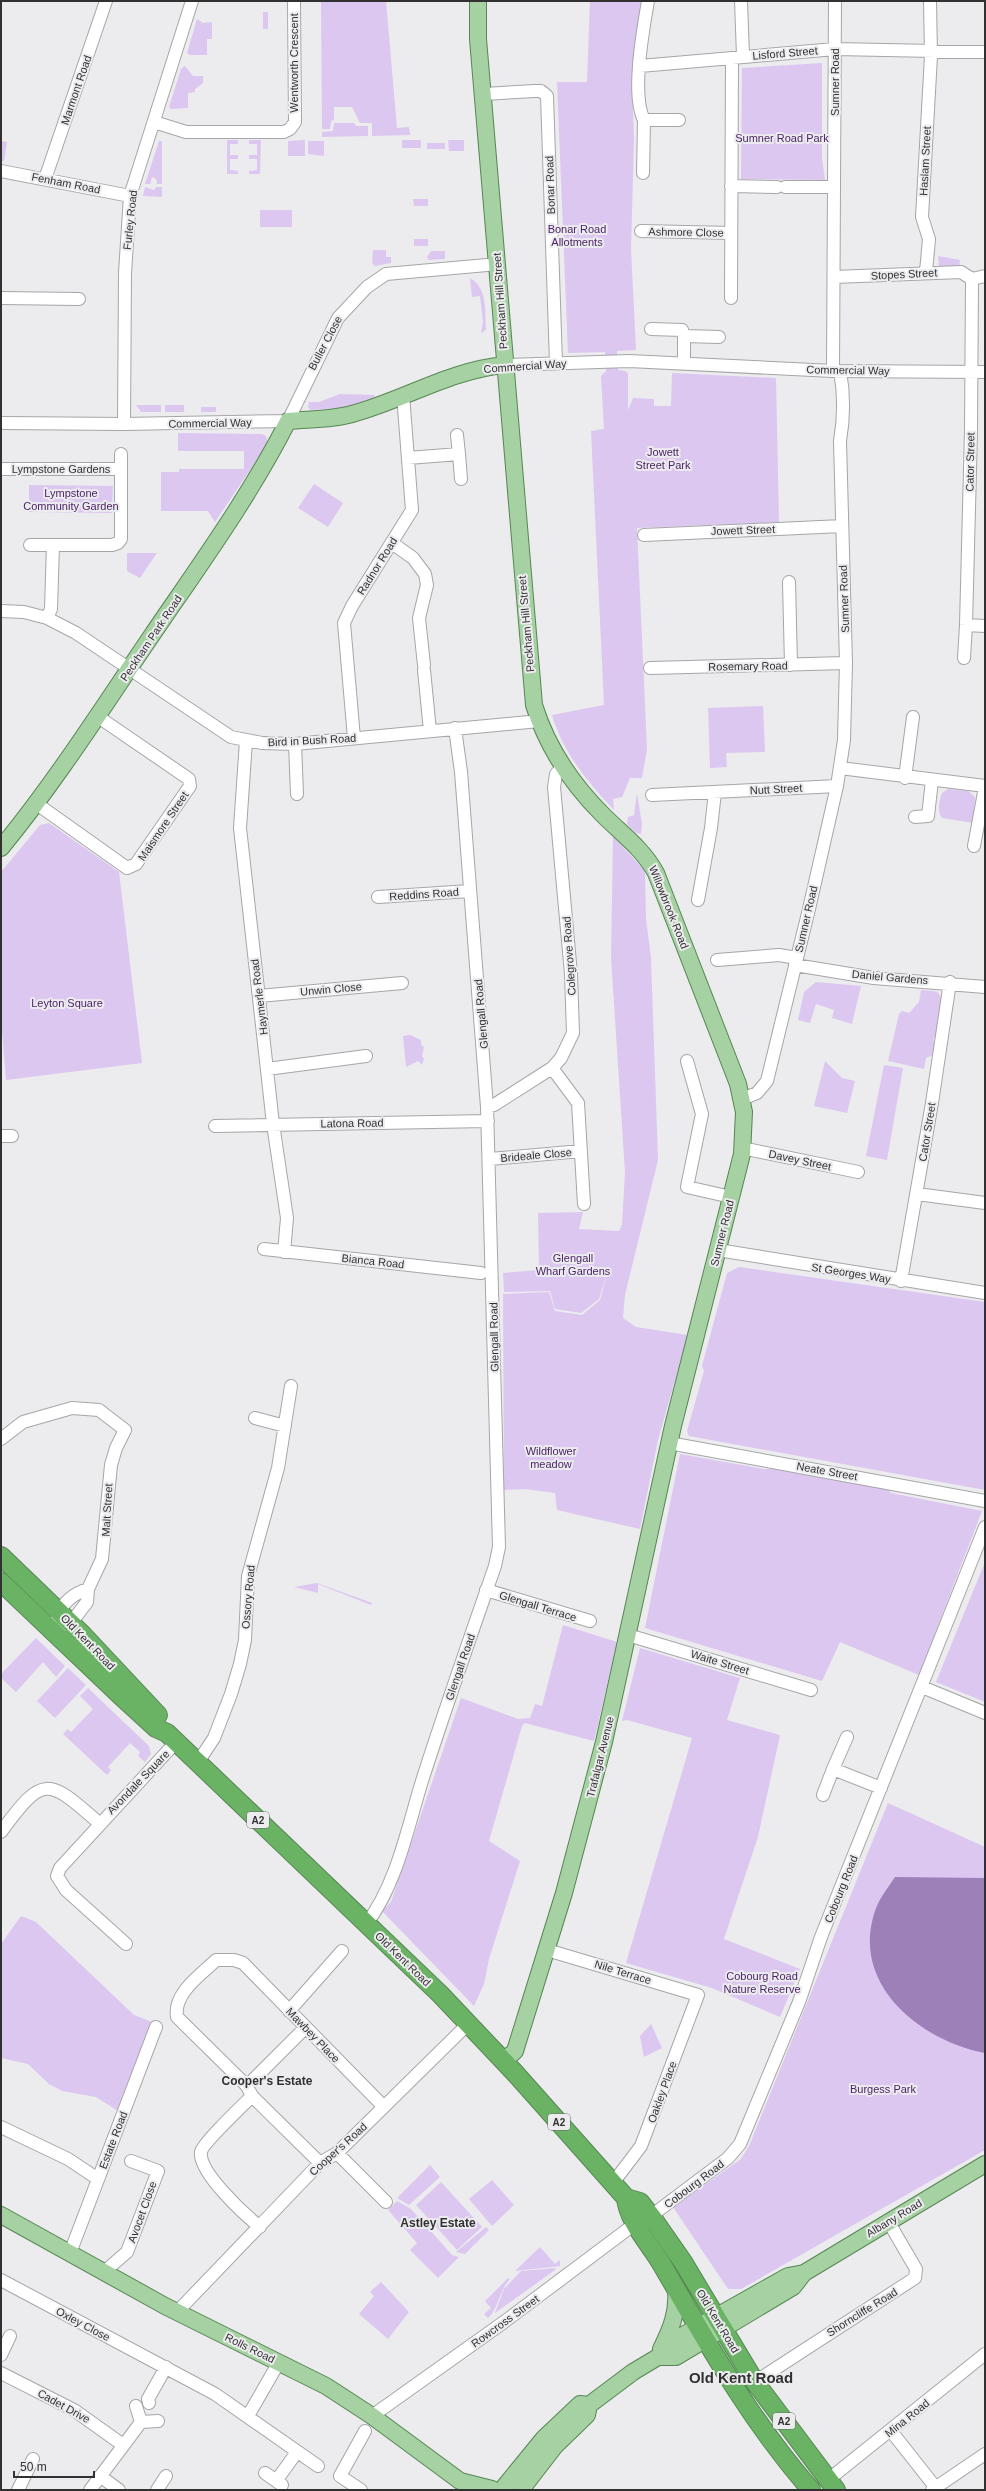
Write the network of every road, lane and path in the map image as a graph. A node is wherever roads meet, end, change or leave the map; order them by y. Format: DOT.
graph roads {
  1 [pos="106,1"];
  2 [pos="192,1"];
  3 [pos="294,1"];
  4 [pos="478,1"];
  5 [pos="648,1"];
  6 [pos="741,1"];
  7 [pos="835,1"];
  8 [pos="930,1"];
  9 [pos="835,48"];
  10 [pos="931,49"];
  11 [pos="985,52"];
  12 [pos="737,57"];
  13 [pos="640,66"];
  14 [pos="484,94"];
  15 [pos="644,120"];
  16 [pos="679,120"];
  17 [pos="154,122"];
  18 [pos="643,173"];
  19 [pos="2,174"];
  20 [pos="46,179"];
  21 [pos="731,186"];
  22 [pos="834,187"];
  23 [pos="130,196"];
  24 [pos="641,231"];
  25 [pos="731,233"];
  26 [pos="498,264"];
  27 [pos="926,272"];
  28 [pos="985,276"];
  29 [pos="834,277"];
  30 [pos="972,280"];
  31 [pos="1,298"];
  32 [pos="731,298"];
  33 [pos="79,299"];
  34 [pos="651,328"];
  35 [pos="684,336"];
  36 [pos="719,337"];
  37 [pos="556,363"];
  38 [pos="684,364"];
  39 [pos="505,365"];
  40 [pos="972,372"];
  41 [pos="985,372"];
  42 [pos="838,374"];
  43 [pos="403,395"];
  44 [pos="288,421"];
  45 [pos="1,423"];
  46 [pos="124,424"];
  47 [pos="458,435"];
  48 [pos="121,454"];
  49 [pos="459,454"];
  50 [pos="408,458"];
  51 [pos="1,469"];
  52 [pos="121,469"];
  53 [pos="461,479"];
  54 [pos="842,526"];
  55 [pos="644,535"];
  56 [pos="392,543"];
  57 [pos="30,545"];
  58 [pos="53,545"];
  59 [pos="789,582"];
  60 [pos="1,610"];
  61 [pos="47,618"];
  62 [pos="966,625"];
  63 [pos="985,626"];
  64 [pos="964,658"];
  65 [pos="846,663"];
  66 [pos="791,665"];
  67 [pos="650,668"];
  68 [pos="130,669"];
  69 [pos="97,716"];
  70 [pos="913,717"];
  71 [pos="539,721"];
  72 [pos="455,728"];
  73 [pos="430,731"];
  74 [pos="354,738"];
  75 [pos="246,741"];
  76 [pos="295,744"];
  77 [pos="563,766"];
  78 [pos="840,768"];
  79 [pos="905,778"];
  80 [pos="932,780"];
  81 [pos="836,786"];
  82 [pos="985,787"];
  83 [pos="715,792"];
  84 [pos="296,794"];
  85 [pos="652,794"];
  86 [pos="37,804"];
  87 [pos="915,817"];
  88 [pos="974,846"];
  89 [pos="1,848"];
  90 [pos="470,891"];
  91 [pos="378,897"];
  92 [pos="698,900"];
  93 [pos="716,960"];
  94 [pos="796,962"];
  95 [pos="950,982"];
  96 [pos="402,983"];
  97 [pos="985,987"];
  98 [pos="259,996"];
  99 [pos="366,1056"];
  100 [pos="687,1060"];
  101 [pos="552,1068"];
  102 [pos="267,1069"];
  103 [pos="742,1099"];
  104 [pos="487,1107"];
  105 [pos="488,1121"];
  106 [pos="273,1124"];
  107 [pos="215,1126"];
  108 [pos="742,1148"];
  109 [pos="581,1151"];
  110 [pos="490,1159"];
  111 [pos="858,1172"];
  112 [pos="917,1194"];
  113 [pos="731,1197"];
  114 [pos="985,1203"];
  115 [pos="584,1204"];
  116 [pos="264,1249"];
  117 [pos="718,1250"];
  118 [pos="284,1252"];
  119 [pos="481,1273"];
  120 [pos="901,1281"];
  121 [pos="985,1294"];
  122 [pos="291,1386"];
  123 [pos="255,1418"];
  124 [pos="285,1426"];
  125 [pos="1,1439"];
  126 [pos="669,1443"];
  127 [pos="985,1500"];
  128 [pos="985,1527"];
  129 [pos="1,1556"];
  130 [pos="2,1584"];
  131 [pos="88,1589"];
  132 [pos="486,1590"];
  133 [pos="65,1617"];
  134 [pos="590,1621"];
  135 [pos="52,1630"];
  136 [pos="628,1635"];
  137 [pos="922,1687"];
  138 [pos="811,1690"];
  139 [pos="985,1713"];
  140 [pos="172,1737"];
  141 [pos="847,1737"];
  142 [pos="198,1762"];
  143 [pos="833,1769"];
  144 [pos="881,1788"];
  145 [pos="822,1795"];
  146 [pos="99,1823"];
  147 [pos="1,1832"];
  148 [pos="366,1924"];
  149 [pos="126,1944"];
  150 [pos="547,1950"];
  151 [pos="342,1951"];
  152 [pos="698,1995"];
  153 [pos="289,2011"];
  154 [pos="468,2024"];
  155 [pos="156,2028"];
  156 [pos="305,2028"];
  157 [pos="504,2061"];
  158 [pos="249,2091"];
  159 [pos="384,2107"];
  160 [pos="1,2127"];
  161 [pos="337,2153"];
  162 [pos="131,2161"];
  163 [pos="320,2163"];
  164 [pos="985,2164"];
  165 [pos="98,2179"];
  166 [pos="613,2183"];
  167 [pos="386,2202"];
  168 [pos="1,2215"];
  169 [pos="644,2220"];
  170 [pos="888,2221"];
  171 [pos="260,2227"];
  172 [pos="70,2253"];
  173 [pos="104,2272"];
  174 [pos="1,2280"];
  175 [pos="676,2290"];
  176 [pos="176,2312"];
  177 [pos="718,2322"];
  178 [pos="701,2332"];
  179 [pos="10,2336"];
  180 [pos="660,2352"];
  181 [pos="985,2354"];
  182 [pos="1,2355"];
  183 [pos="279,2362"];
  184 [pos="166,2367"];
  185 [pos="1,2373"];
  186 [pos="755,2382"];
  187 [pos="149,2403"];
  188 [pos="589,2405"];
  189 [pos="136,2406"];
  190 [pos="248,2416"];
  191 [pos="372,2416"];
  192 [pos="158,2421"];
  193 [pos="141,2422"];
  194 [pos="891,2431"];
  195 [pos="365,2432"];
  196 [pos="123,2445"];
  197 [pos="297,2452"];
  198 [pos="985,2454"];
  199 [pos="33,2459"];
  200 [pos="318,2466"];
  201 [pos="265,2473"];
  202 [pos="100,2476"];
  203 [pos="166,2476"];
  204 [pos="833,2487"];
  205 [pos="499,2489"];
  206 [pos="934,2489"];
  207 [pos="18,2490"];
  208 [pos="90,2490"];
  209 [pos="119,2490"];
  210 [pos="157,2490"];
  211 [pos="361,2490"];
  212 [pos="521,2490"];
  213 [pos="811,2490"];
  1 -- 20 [label="street, Marmont Road"];
  2 -- 17 [label="street, Furley Road"];
  3 -- 17 [label="street, Wentworth Crescent"];
  4 -- 14 [label="main road, Peckham Hill Street"];
  5 -- 13 [label="street"];
  6 -- 12 [label="street, Ashmore Close"];
  7 -- 9 [label="street, Sumner Road"];
  8 -- 10 [label="street, Haslam Street"];
  9 -- 10 [label="street, Lisford Street"];
  9 -- 12 [label="street, Lisford Street"];
  9 -- 22 [label="street, Sumner Road"];
  10 -- 11 [label="street, Lisford Street"];
  10 -- 27 [label="street, Haslam Street"];
  12 -- 13 [label="street, Lisford Street"];
  12 -- 21 [label="street, Ashmore Close"];
  13 -- 15 [label="street"];
  14 -- 26 [label="main road, Peckham Hill Street"];
  14 -- 37 [label="street, Bonar Road"];
  15 -- 16 [label="street"];
  15 -- 18 [label="street"];
  17 -- 23 [label="street, Furley Road"];
  19 -- 20 [label="street, Fenham Road"];
  20 -- 23 [label="street, Fenham Road"];
  21 -- 22 [label="street"];
  21 -- 25 [label="street, Ashmore Close"];
  22 -- 29 [label="street, Sumner Road"];
  23 -- 46 [label="street, Furley Road"];
  24 -- 25 [label="street, Ashmore Close"];
  25 -- 32 [label="street, Ashmore Close"];
  26 -- 39 [label="main road, Peckham Hill Street"];
  26 -- 44 [label="street, Buller Close"];
  27 -- 29 [label="street, Stopes Street"];
  27 -- 30 [label="street, Stopes Street"];
  28 -- 30 [label="street"];
  29 -- 42 [label="street, Sumner Road"];
  30 -- 40 [label="street, Cator Street"];
  31 -- 33 [label="street"];
  34 -- 35 [label="street"];
  35 -- 36 [label="street"];
  35 -- 38 [label="street"];
  37 -- 38 [label="street, Commercial Way"];
  37 -- 39 [label="street, Commercial Way"];
  38 -- 42 [label="street, Commercial Way"];
  39 -- 43 [label="main road, Commercial Way"];
  39 -- 71 [label="main road, Peckham Hill Street"];
  40 -- 41 [label="street, Commercial Way"];
  40 -- 42 [label="street, Commercial Way"];
  40 -- 62 [label="street, Cator Street"];
  42 -- 54 [label="street, Sumner Road"];
  43 -- 44 [label="main road, Commercial Way"];
  43 -- 50 [label="street, Radnor Road"];
  44 -- 46 [label="street, Commercial Way"];
  44 -- 68 [label="main road, Peckham Park Road"];
  45 -- 46 [label="street, Commercial Way"];
  47 -- 49 [label="street"];
  48 -- 52 [label="street, Lympstone Gardens"];
  49 -- 50 [label="street"];
  49 -- 53 [label="street"];
  50 -- 56 [label="street, Radnor Road"];
  51 -- 52 [label="street, Lympstone Gardens"];
  52 -- 58 [label="street, Lympstone Gardens"];
  54 -- 55 [label="street, Jowett Street"];
  54 -- 65 [label="street, Sumner Road"];
  56 -- 73 [label="street"];
  56 -- 74 [label="street, Radnor Road"];
  57 -- 58 [label="street, Lympstone Gardens"];
  58 -- 61 [label="street"];
  59 -- 66 [label="street"];
  60 -- 61 [label="street, Bird in Bush Road"];
  61 -- 68 [label="street, Bird in Bush Road"];
  62 -- 63 [label="street"];
  62 -- 64 [label="street, Cator Street"];
  65 -- 66 [label="street, Rosemary Road"];
  65 -- 78 [label="street, Sumner Road"];
  66 -- 67 [label="street, Rosemary Road"];
  68 -- 69 [label="main road, Peckham Park Road"];
  68 -- 75 [label="street, Bird in Bush Road"];
  69 -- 86 [label="main road, Peckham Park Road"];
  69 -- 86 [label="street, Maismore Street"];
  70 -- 79 [label="street"];
  71 -- 72 [label="street, Bird in Bush Road"];
  71 -- 77 [label="main road, Willowbrook Road"];
  72 -- 73 [label="street, Bird in Bush Road"];
  72 -- 90 [label="street, Glengall Road"];
  73 -- 74 [label="street, Bird in Bush Road"];
  74 -- 76 [label="street, Bird in Bush Road"];
  75 -- 76 [label="street, Bird in Bush Road"];
  75 -- 98 [label="street, Haymerle Road"];
  76 -- 84 [label="street"];
  77 -- 101 [label="street, Colegrove Road"];
  77 -- 103 [label="main road, Willowbrook Road"];
  78 -- 79 [label="street"];
  78 -- 81 [label="street, Sumner Road"];
  79 -- 80 [label="street"];
  80 -- 82 [label="street"];
  80 -- 87 [label="street"];
  81 -- 83 [label="street, Nutt Street"];
  81 -- 94 [label="street, Sumner Road"];
  82 -- 88 [label="street"];
  83 -- 85 [label="street, Nutt Street"];
  83 -- 92 [label="street"];
  86 -- 89 [label="main road, Peckham Park Road"];
  90 -- 91 [label="street, Reddins Road"];
  90 -- 104 [label="street, Glengall Road"];
  93 -- 94 [label="street, Daniel Gardens"];
  94 -- 95 [label="street, Daniel Gardens"];
  94 -- 103 [label="street, Sumner Road"];
  95 -- 97 [label="street, Daniel Gardens"];
  95 -- 112 [label="street, Cator Street"];
  96 -- 98 [label="street, Unwin Close"];
  98 -- 102 [label="street, Haymerle Road"];
  99 -- 102 [label="street"];
  100 -- 113 [label="street"];
  101 -- 104 [label="street, Colegrove Road"];
  101 -- 109 [label="street, Brideale Close"];
  102 -- 106 [label="street, Haymerle Road"];
  103 -- 108 [label="main road, Sumner Road"];
  104 -- 105 [label="street, Glengall Road"];
  105 -- 106 [label="street, Latona Road"];
  105 -- 110 [label="street, Glengall Road"];
  106 -- 107 [label="street, Latona Road"];
  106 -- 118 [label="street, Haymerle Road"];
  108 -- 111 [label="street, Davey Street"];
  108 -- 113 [label="main road, Sumner Road"];
  109 -- 110 [label="street, Brideale Close"];
  109 -- 115 [label="street, Brideale Close"];
  110 -- 132 [label="street, Glengall Road"];
  112 -- 114 [label="street"];
  112 -- 120 [label="street, Cator Street"];
  113 -- 117 [label="main road, Sumner Road"];
  116 -- 118 [label="street, Bianca Road"];
  117 -- 120 [label="street, St Georges Way"];
  117 -- 126 [label="main road, Sumner Road"];
  118 -- 119 [label="street, Bianca Road"];
  120 -- 121 [label="street, St Georges Way"];
  122 -- 124 [label="street, Ossory Road"];
  123 -- 124 [label="street"];
  124 -- 142 [label="street, Ossory Road"];
  125 -- 131 [label="street, Malt Street"];
  126 -- 127 [label="street, Neate Street"];
  126 -- 136 [label="main road, Trafalgar Avenue"];
  128 -- 137 [label="street, Cobourg Road"];
  129 -- 133 [label="highway, Old Kent Road / A2"];
  130 -- 135 [label="highway, Old Kent Road / A2"];
  131 -- 133 [label="street, Malt Street"];
  131 -- 133 [label="street, Malt Street"];
  132 -- 134 [label="street, Glengall Terrace"];
  132 -- 148 [label="street, Glengall Road"];
  133 -- 135 [label="street, Malt Street"];
  133 -- 140 [label="highway, Old Kent Road / A2"];
  135 -- 140 [label="highway, Old Kent Road / A2"];
  136 -- 138 [label="street, Waite Street"];
  136 -- 150 [label="main road, Trafalgar Avenue"];
  137 -- 139 [label="street"];
  137 -- 144 [label="street, Cobourg Road"];
  140 -- 142 [label="highway, Old Kent Road / A2"];
  140 -- 146 [label="street, Avondale Square"];
  141 -- 143 [label="street"];
  142 -- 148 [label="highway, Old Kent Road / A2"];
  143 -- 144 [label="street"];
  143 -- 145 [label="street"];
  144 -- 169 [label="street, Cobourg Road"];
  146 -- 147 [label="street, Avondale Square"];
  146 -- 149 [label="street, Avondale Square"];
  148 -- 154 [label="highway, Old Kent Road / A2"];
  150 -- 152 [label="street, Nile Terrace"];
  150 -- 157 [label="main road, Trafalgar Avenue"];
  151 -- 153 [label="street"];
  152 -- 166 [label="street, Oakley Place"];
  153 -- 156 [label="street, Mawbey Place"];
  153 -- 158 [label="street, Mawbey Place"];
  154 -- 157 [label="highway, Old Kent Road / A2"];
  154 -- 159 [label="street, Cooper's Road"];
  155 -- 165 [label="street, Estate Road"];
  156 -- 158 [label="street"];
  156 -- 159 [label="street, Mawbey Place"];
  157 -- 166 [label="highway, Old Kent Road / A2"];
  158 -- 163 [label="street"];
  158 -- 171 [label="street"];
  159 -- 161 [label="street, Cooper's Road"];
  160 -- 165 [label="street"];
  161 -- 163 [label="street, Cooper's Road"];
  161 -- 167 [label="street"];
  162 -- 173 [label="street, Avocet Close"];
  163 -- 171 [label="street, Cooper's Road"];
  164 -- 170 [label="main road, Albany Road"];
  165 -- 172 [label="street, Estate Road"];
  166 -- 169 [label="highway, Old Kent Road / A2"];
  168 -- 172 [label="main road, Rolls Road"];
  169 -- 175 [label="highway, Old Kent Road / A2"];
  169 -- 177 [label="highway, Old Kent Road / A2"];
  169 -- 191 [label="street, Rowcross Street"];
  170 -- 177 [label="main road, Albany Road"];
  170 -- 186 [label="street, Shorncliffe Road"];
  171 -- 176 [label="street, Cooper's Road"];
  172 -- 173 [label="main road, Rolls Road"];
  173 -- 176 [label="main road, Rolls Road"];
  174 -- 184 [label="street, Oxley Close"];
  175 -- 178 [label="highway, Old Kent Road / A2"];
  175 -- 180 [label="main road"];
  176 -- 183 [label="main road, Rolls Road"];
  177 -- 178 [label="main road, Albany Road"];
  177 -- 186 [label="highway, Old Kent Road / A2"];
  178 -- 180 [label="main road, Albany Road"];
  178 -- 213 [label="highway, Old Kent Road / A2"];
  179 -- 182 [label="street"];
  180 -- 188 [label="main road"];
  181 -- 194 [label="street, Mina Road"];
  183 -- 190 [label="street"];
  183 -- 191 [label="main road, Rolls Road"];
  184 -- 187 [label="street"];
  184 -- 190 [label="street, Oxley Close"];
  185 -- 196 [label="street, Cadet Drive"];
  186 -- 204 [label="highway, Old Kent Road / A2"];
  188 -- 205 [label="main road"];
  188 -- 212 [label="main road"];
  189 -- 193 [label="street"];
  190 -- 197 [label="street, Oxley Close"];
  191 -- 205 [label="main road, Rolls Road"];
  192 -- 193 [label="street"];
  193 -- 196 [label="street"];
  194 -- 204 [label="street, Mina Road"];
  194 -- 206 [label="street"];
  195 -- 211 [label="street"];
  196 -- 202 [label="street"];
  197 -- 200 [label="street, Oxley Close"];
  197 -- 201 [label="street"];
  198 -- 206 [label="street"];
  199 -- 207 [label="street"];
  202 -- 208 [label="street"];
  202 -- 209 [label="street"];
  203 -- 210 [label="street"];
}
